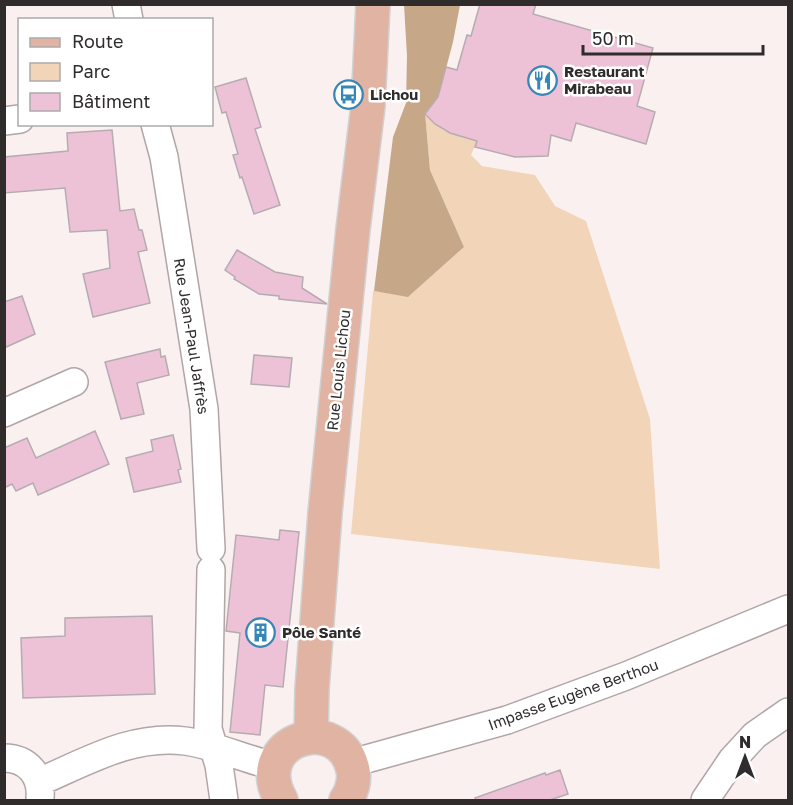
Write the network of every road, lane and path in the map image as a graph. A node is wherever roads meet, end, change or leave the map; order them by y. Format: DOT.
graph roads {
  1 [pos="373,4"];
  2 [pos="156,126"];
  3 [pos="74,382"];
  4 [pos="4,413"];
  5 [pos="789,609"];
  6 [pos="789,712"];
  7 [pos="311,737"];
  8 [pos="214,749"];
  9 [pos="4,758"];
  10 [pos="352,763"];
  11 [pos="274,766"];
  12 [pos="39,791"];
  13 [pos="224,801"];
  14 [pos="281,801"];
  15 [pos="346,801"];
  16 [pos="705,801"];
  1 -- 7 [label="main road, Rue Louis Lichou"];
  2 -- 8 [label="street, Rue Jean-Paul Jaffrès"];
  3 -- 4 [label="street"];
  5 -- 10 [label="street, Impasse Eugène Berthou"];
  6 -- 16 [label="street"];
  7 -- 10 [label="main road"];
  7 -- 11 [label="main road"];
  8 -- 11 [label="street"];
  8 -- 12 [label="street"];
  8 -- 13 [label="street, Rue Jean-Paul Jaffrès"];
  9 -- 12 [label="street"];
  10 -- 15 [label="main road"];
  11 -- 14 [label="main road"];
}
